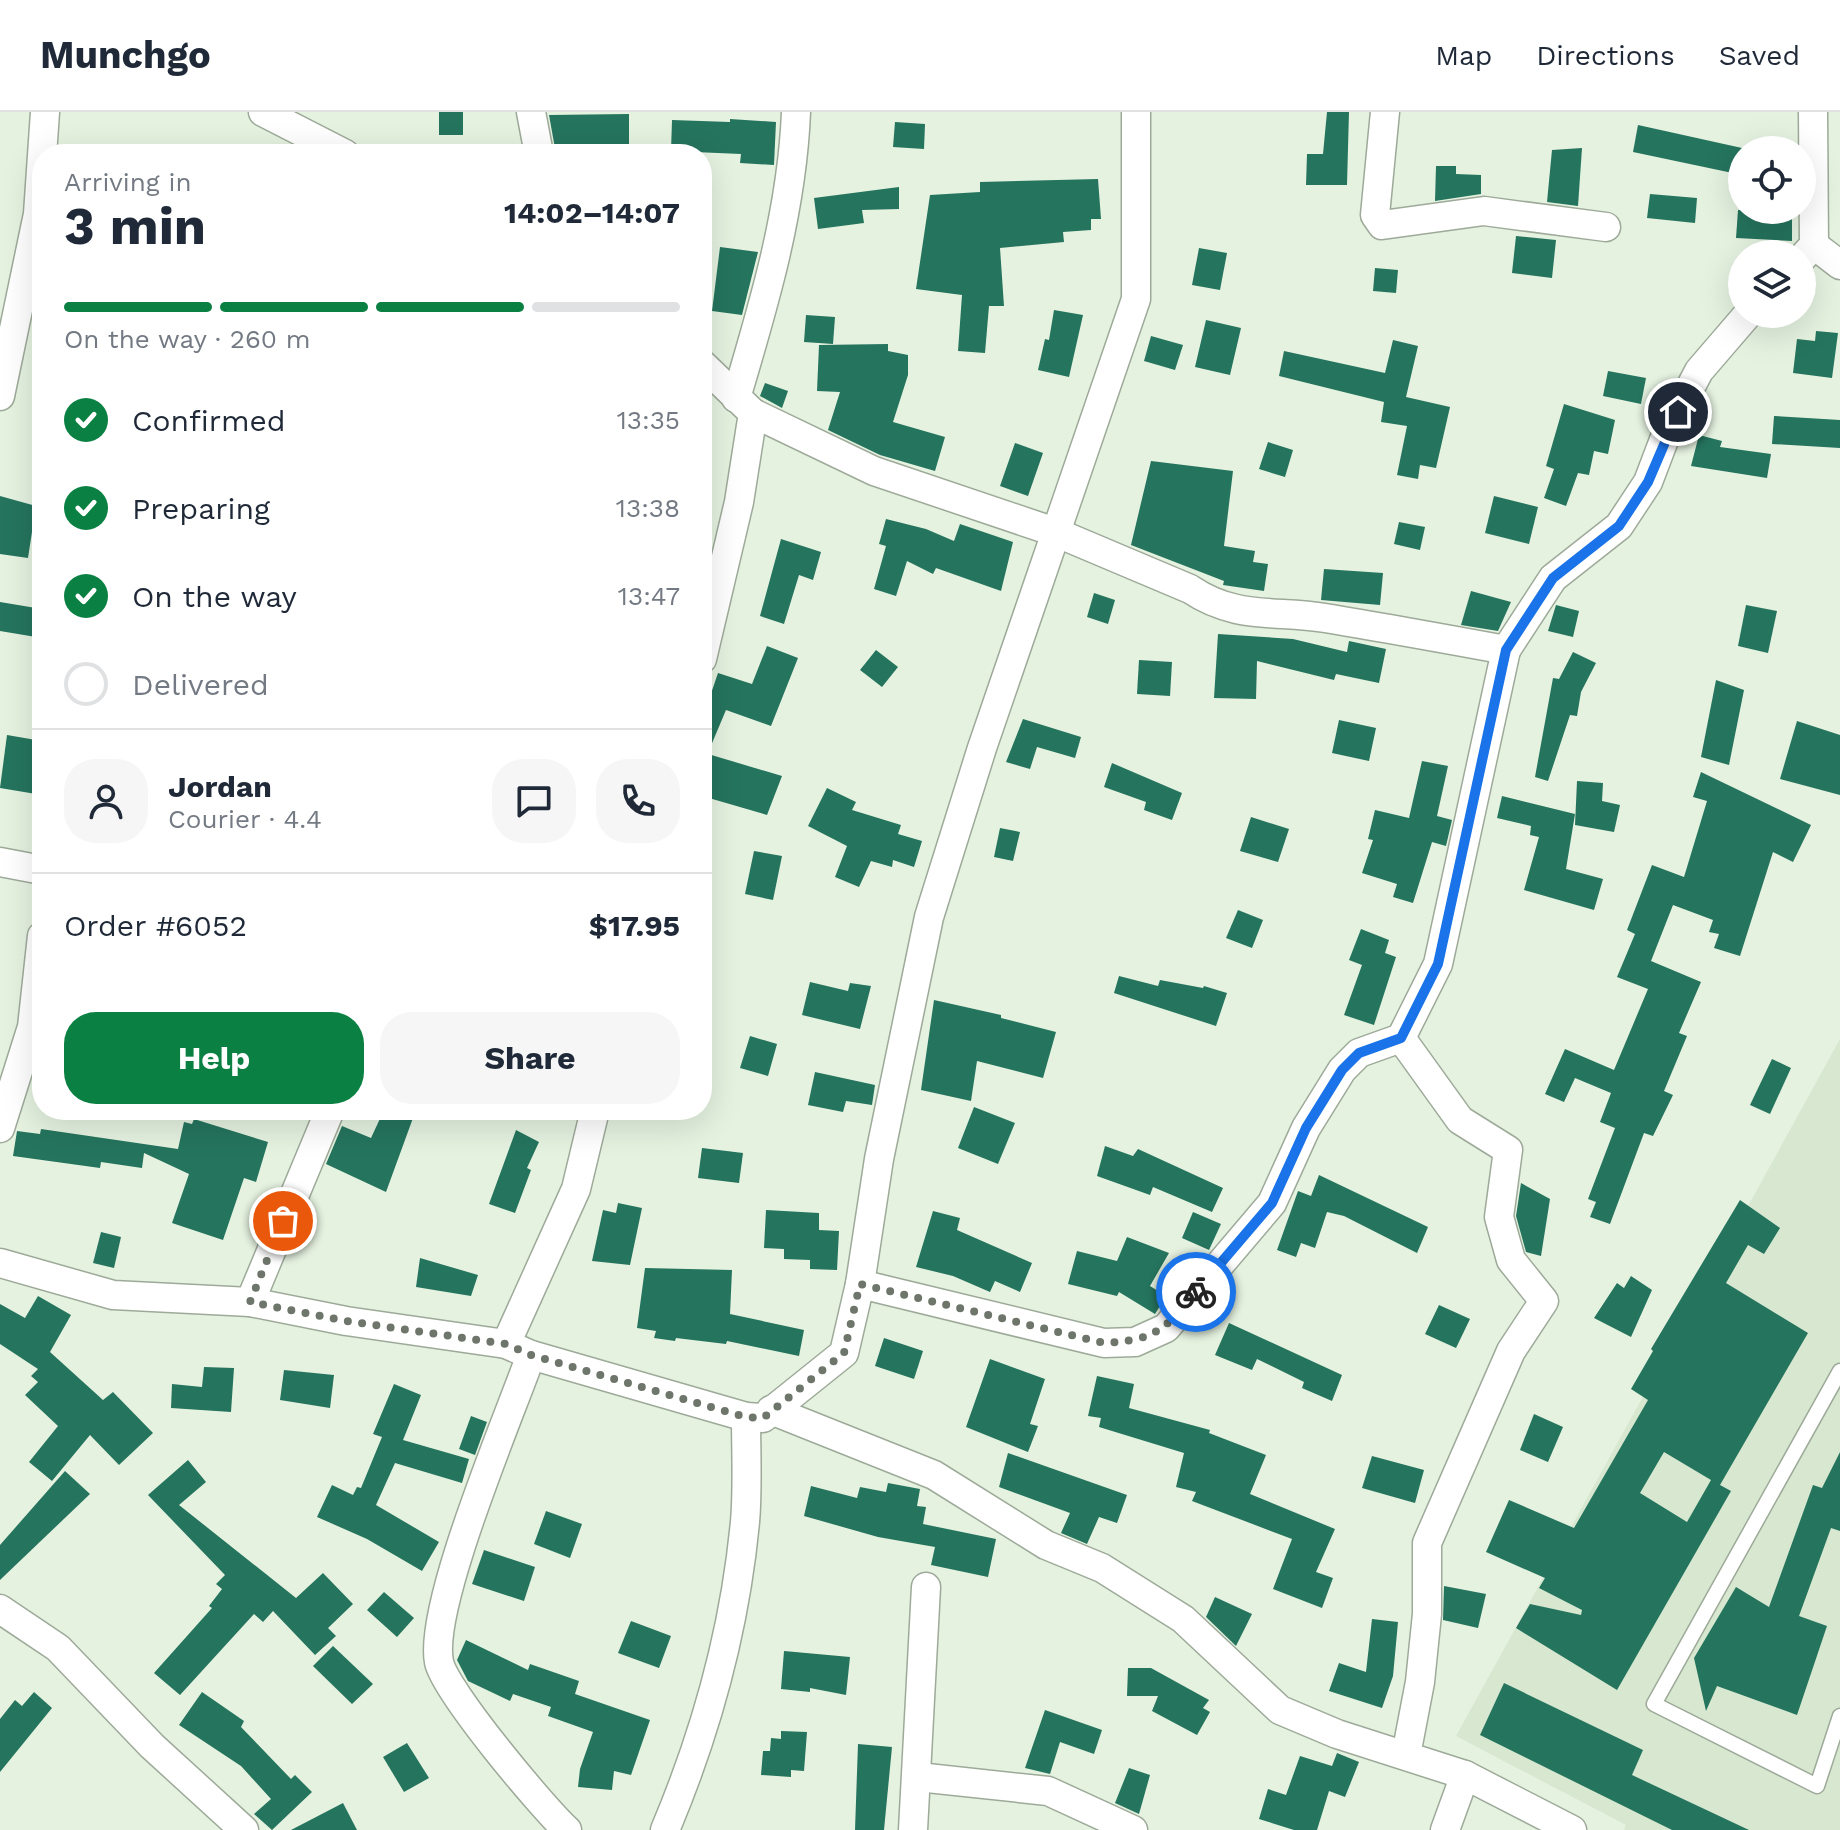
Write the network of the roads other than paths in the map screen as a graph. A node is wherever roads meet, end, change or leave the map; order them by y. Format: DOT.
graph roads {
  1 [pos="45,112"];
  2 [pos="263,112"];
  3 [pos="531,112"];
  4 [pos="796,112"];
  5 [pos="1136,112"];
  6 [pos="1385,112"];
  7 [pos="1813,112"];
  8 [pos="298,142"];
  9 [pos="43,144"];
  10 [pos="537,144"];
  11 [pos="1606,227"];
  12 [pos="1808,240"];
  13 [pos="32,243"];
  14 [pos="1816,254"];
  15 [pos="1840,265"];
  16 [pos="1736,328"];
  17 [pos="712,374"];
  18 [pos="0,396"];
  19 [pos="744,406"];
  20 [pos="1055,532"];
  21 [pos="712,617"];
  22 [pos="1506,650"];
  23 [pos="0,862"];
  24 [pos="32,868"];
  25 [pos="32,1027"];
  26 [pos="1401,1038"];
  27 [pos="326,1120"];
  28 [pos="593,1120"];
  29 [pos="2,1121"];
  30 [pos="0,1263"];
  31 [pos="860,1284"];
  32 [pos="250,1302"];
  33 [pos="518,1350"];
  34 [pos="1840,1371"];
  35 [pos="758,1414"];
  36 [pos="926,1587"];
  37 [pos="0,1609"];
  38 [pos="1840,1716"];
  39 [pos="1406,1755"];
  40 [pos="1465,1775"];
  41 [pos="918,1777"];
  42 [pos="244,1830"];
  43 [pos="567,1830"];
  44 [pos="665,1830"];
  45 [pos="913,1830"];
  46 [pos="1133,1830"];
  47 [pos="1445,1830"];
  48 [pos="1572,1830"];
  1 -- 9 [label="street"];
  2 -- 8 [label="street"];
  3 -- 10 [label="street"];
  4 -- 19 [label="street"];
  5 -- 20 [label="street"];
  6 -- 11 [label="street"];
  7 -- 12 [label="street"];
  13 -- 18 [label="street"];
  14 -- 15 [label="street"];
  16 -- 22 [label="street"];
  17 -- 19 [label="street"];
  19 -- 20 [label="street"];
  19 -- 21 [label="street"];
  20 -- 22 [label="street"];
  20 -- 31 [label="street"];
  22 -- 26 [label="street"];
  23 -- 24 [label="street"];
  25 -- 29 [label="street"];
  26 -- 31 [label="street"];
  26 -- 39 [label="street"];
  27 -- 32 [label="street"];
  28 -- 33 [label="street"];
  30 -- 32 [label="street"];
  31 -- 35 [label="street"];
  32 -- 33 [label="street"];
  33 -- 35 [label="street"];
  33 -- 43 [label="street"];
  34 -- 38 [label="lane"];
  35 -- 39 [label="street"];
  35 -- 44 [label="street"];
  36 -- 41 [label="street"];
  37 -- 42 [label="street"];
  39 -- 40 [label="street"];
  40 -- 47 [label="street"];
  40 -- 48 [label="street"];
  41 -- 45 [label="street"];
  41 -- 46 [label="street"];
}
